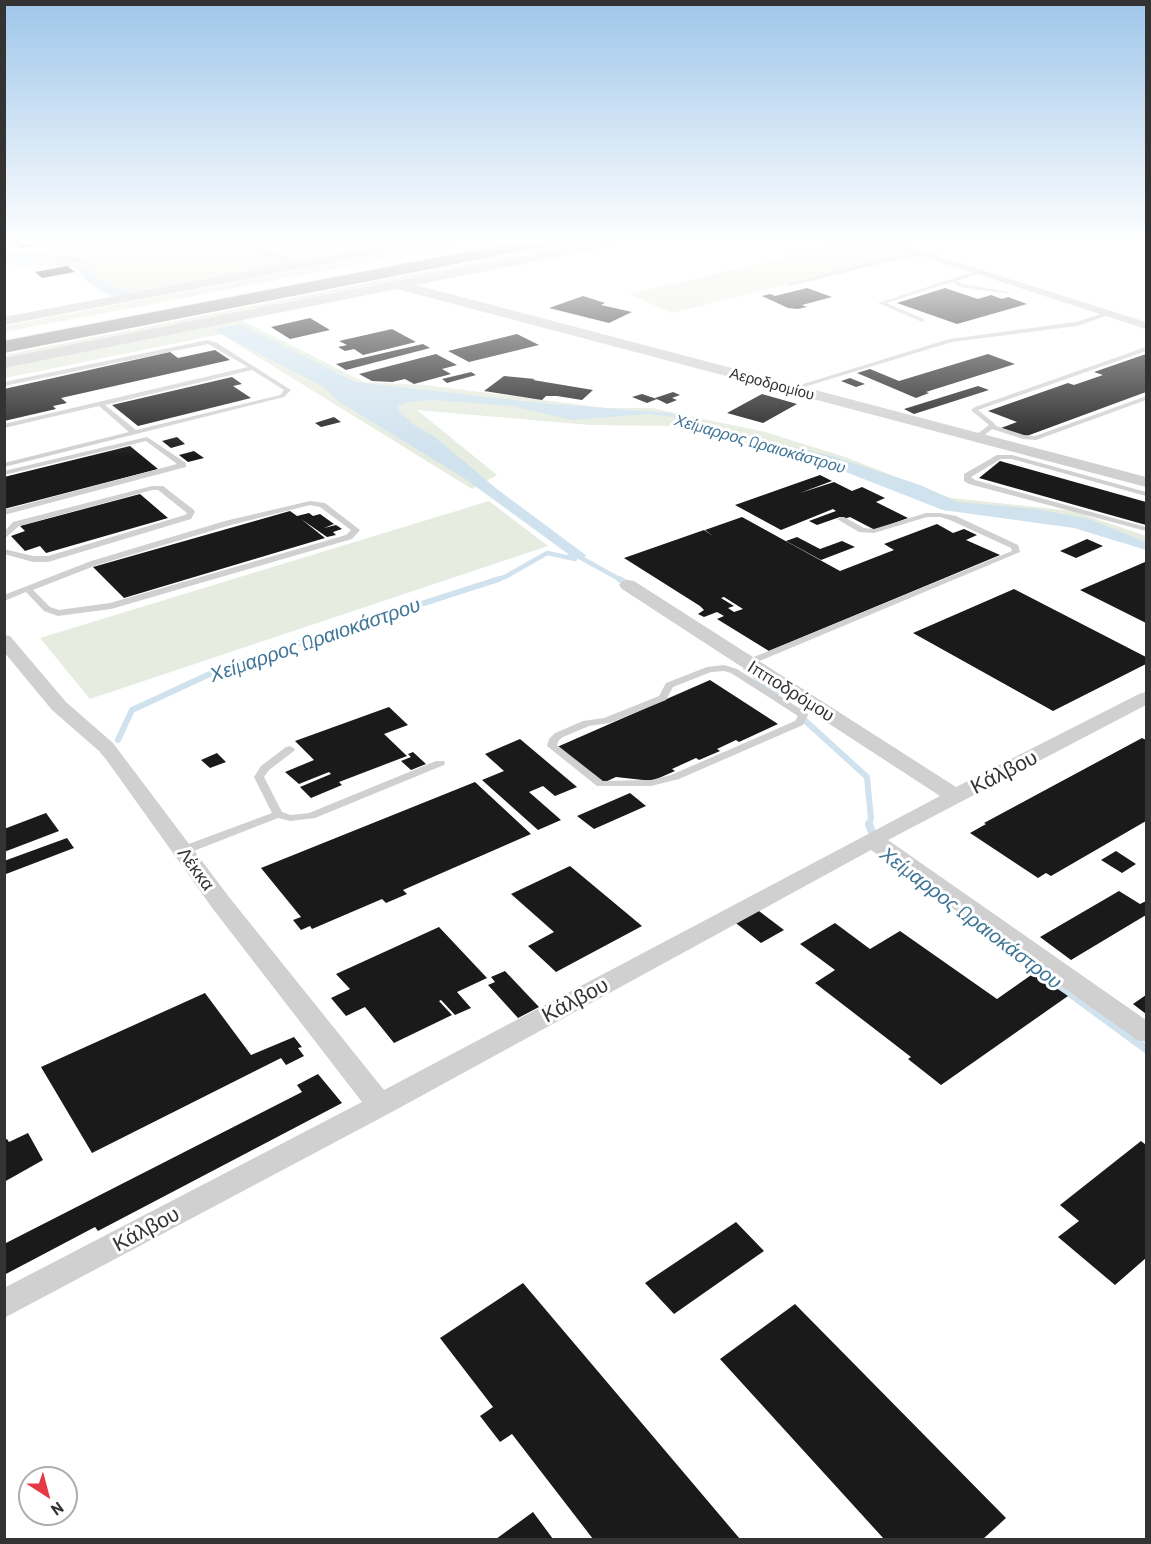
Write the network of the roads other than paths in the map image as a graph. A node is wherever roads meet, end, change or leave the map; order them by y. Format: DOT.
graph roads {
  1 [pos="45,313"];
  2 [pos="124,313"];
  3 [pos="178,313"];
  4 [pos="256,313"];
  5 [pos="503,313"];
  6 [pos="905,313"];
  7 [pos="1104,313"];
  8 [pos="1107,314"];
  9 [pos="922,320"];
  10 [pos="4,321"];
  11 [pos="1146,326"];
  12 [pos="4,336"];
  13 [pos="4,347"];
  14 [pos="1146,350"];
  15 [pos="4,363"];
  16 [pos="254,368"];
  17 [pos="4,384"];
  18 [pos="796,391"];
  19 [pos="1146,398"];
  20 [pos="100,404"];
  21 [pos="4,426"];
  22 [pos="991,427"];
  23 [pos="135,433"];
  24 [pos="977,436"];
  25 [pos="4,465"];
  26 [pos="4,473"];
  27 [pos="1146,482"];
  28 [pos="1146,494"];
  29 [pos="4,513"];
  30 [pos="841,519"];
  31 [pos="1146,529"];
  32 [pos="4,537"];
  33 [pos="4,551"];
  34 [pos="628,585"];
  35 [pos="28,589"];
  36 [pos="4,598"];
  37 [pos="4,640"];
  38 [pos="747,663"];
  39 [pos="1146,698"];
  40 [pos="810,712"];
  41 [pos="290,749"];
  42 [pos="440,763"];
  43 [pos="955,796"];
  44 [pos="278,814"];
  45 [pos="872,840"];
  46 [pos="182,851"];
  47 [pos="1146,1034"];
  48 [pos="380,1105"];
  49 [pos="4,1304"];
  1 -- 10 [label="street"];
  2 -- 12 [label="highway"];
  3 -- 13 [label="highway"];
  4 -- 15 [label="street"];
  5 -- 18 [label="street, Αεροδρομίου"];
  6 -- 9 [label="lane"];
  7 -- 8 [label="street"];
  8 -- 11 [label="street"];
  8 -- 18 [label="lane"];
  14 -- 22 [label="lane"];
  16 -- 17 [label="lane"];
  16 -- 20 [label="lane"];
  16 -- 23 [label="lane"];
  18 -- 24 [label="street, Αεροδρομίου"];
  19 -- 22 [label="lane"];
  20 -- 21 [label="lane"];
  20 -- 23 [label="lane"];
  22 -- 24 [label="lane"];
  23 -- 25 [label="lane"];
  24 -- 27 [label="street, Αεροδρομίου"];
  26 -- 29 [label="lane"];
  28 -- 31 [label="lane"];
  30 -- 38 [label="lane"];
  32 -- 33 [label="lane"];
  34 -- 38 [label="street, Ιπποδρόμου"];
  35 -- 35 [label="lane"];
  35 -- 36 [label="lane"];
  37 -- 46 [label="street, Λέκκα"];
  38 -- 40 [label="street, Ιπποδρόμου"];
  39 -- 43 [label="street, Κάλβου"];
  40 -- 40 [label="lane"];
  40 -- 43 [label="street, Ιπποδρόμου"];
  41 -- 44 [label="lane"];
  42 -- 44 [label="lane"];
  43 -- 45 [label="street, Κάλβου"];
  44 -- 46 [label="lane"];
  45 -- 47 [label="street"];
  45 -- 48 [label="street, Κάλβου"];
  46 -- 48 [label="street, Λέκκα"];
  48 -- 49 [label="street, Κάλβου"];
}
